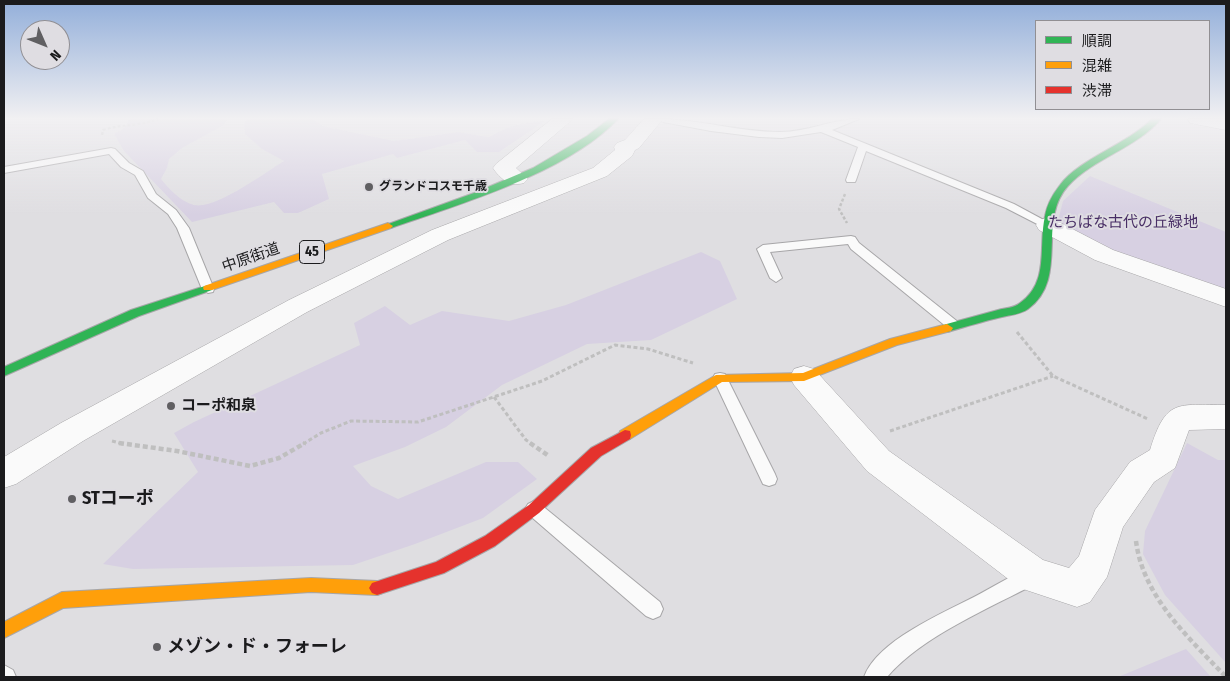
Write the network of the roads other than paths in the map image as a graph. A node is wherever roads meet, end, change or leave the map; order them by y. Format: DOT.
graph roads {
  1 [pos="107,151"];
  2 [pos="112,151"];
  3 [pos="524,151"];
  4 [pos="568,151"];
  5 [pos="625,151"];
  6 [pos="861,151"];
  7 [pos="875,151"];
  8 [pos="1113,151"];
  9 [pos="4,170"];
  10 [pos="517,179"];
  11 [pos="851,180"];
  12 [pos="1047,225"];
  13 [pos="776,278"];
  14 [pos="208,289"];
  15 [pos="1226,298"];
  16 [pos="953,325"];
  17 [pos="4,372"];
  18 [pos="804,377"];
  19 [pos="720,378"];
  20 [pos="1226,417"];
  21 [pos="4,474"];
  22 [pos="769,479"];
  23 [pos="534,509"];
  24 [pos="1033,575"];
  25 [pos="652,608"];
  26 [pos="4,630"];
  27 [pos="874,677"];
  1 -- 9 [label="lane"];
  2 -- 14 [label="lane"];
  3 -- 10 [label="street"];
  4 -- 10 [label="street, 中原街道 / 45"];
  5 -- 21 [label="street"];
  6 -- 11 [label="lane"];
  7 -- 12 [label="lane"];
  8 -- 12 [label="street"];
  10 -- 14 [label="street, 中原街道 / 45"];
  12 -- 15 [label="street"];
  12 -- 16 [label="street"];
  13 -- 16 [label="lane"];
  14 -- 17 [label="street, 中原街道 / 45"];
  16 -- 18 [label="street"];
  18 -- 19 [label="street"];
  18 -- 24 [label="street"];
  19 -- 22 [label="lane"];
  19 -- 23 [label="street"];
  20 -- 24 [label="street"];
  23 -- 25 [label="lane"];
  23 -- 26 [label="street"];
  24 -- 27 [label="lane"];
}
